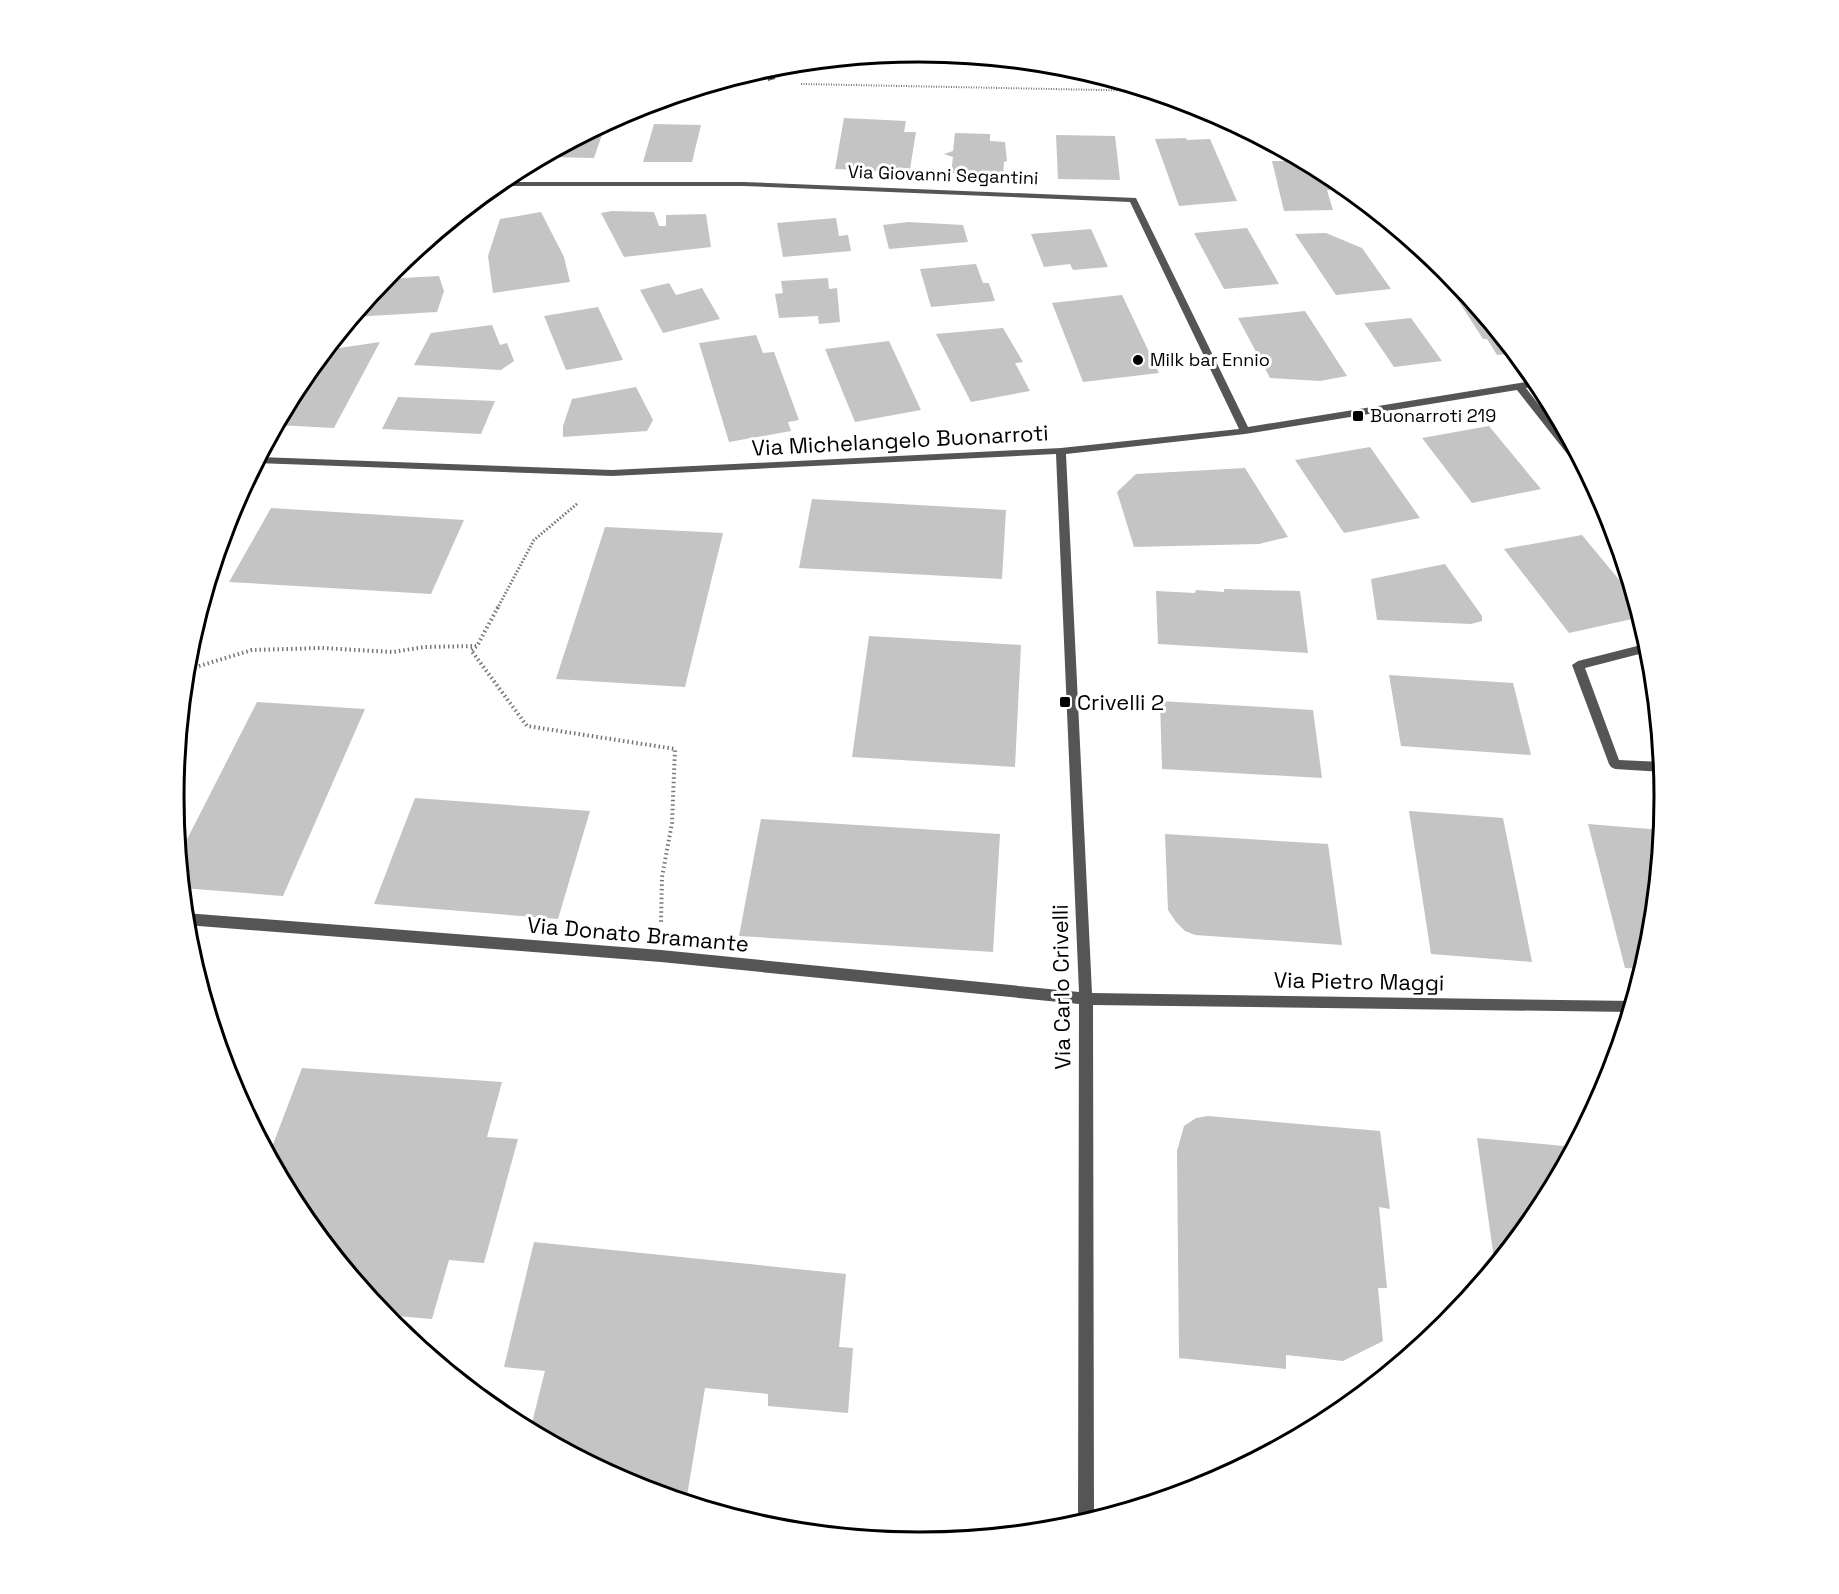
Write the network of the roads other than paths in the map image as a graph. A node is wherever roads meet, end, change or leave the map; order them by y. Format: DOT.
graph roads {
  1 [pos="513,184"];
  2 [pos="1529,385"];
  3 [pos="1520,387"];
  4 [pos="1245,431"];
  5 [pos="1563,443"];
  6 [pos="1061,451"];
  7 [pos="266,460"];
  8 [pos="1640,650"];
  9 [pos="1654,766"];
  10 [pos="194,919"];
  11 [pos="1086,999"];
  12 [pos="1624,1006"];
  13 [pos="1086,1513"];
  1 -- 4 [label="street, Via Giovanni Segantini"];
  2 -- 3 [label="street, Via Michelangelo Buonarroti"];
  3 -- 4 [label="street, Via Michelangelo Buonarroti"];
  3 -- 5 [label="street"];
  4 -- 6 [label="street, Via Michelangelo Buonarroti"];
  6 -- 7 [label="street, Via Michelangelo Buonarroti"];
  6 -- 11 [label="street, Via Carlo Crivelli"];
  8 -- 9 [label="street"];
  10 -- 11 [label="street, Via Donato Bramante"];
  11 -- 12 [label="street, Via Pietro Maggi"];
  11 -- 13 [label="street, Via Carlo Crivelli"];
}
